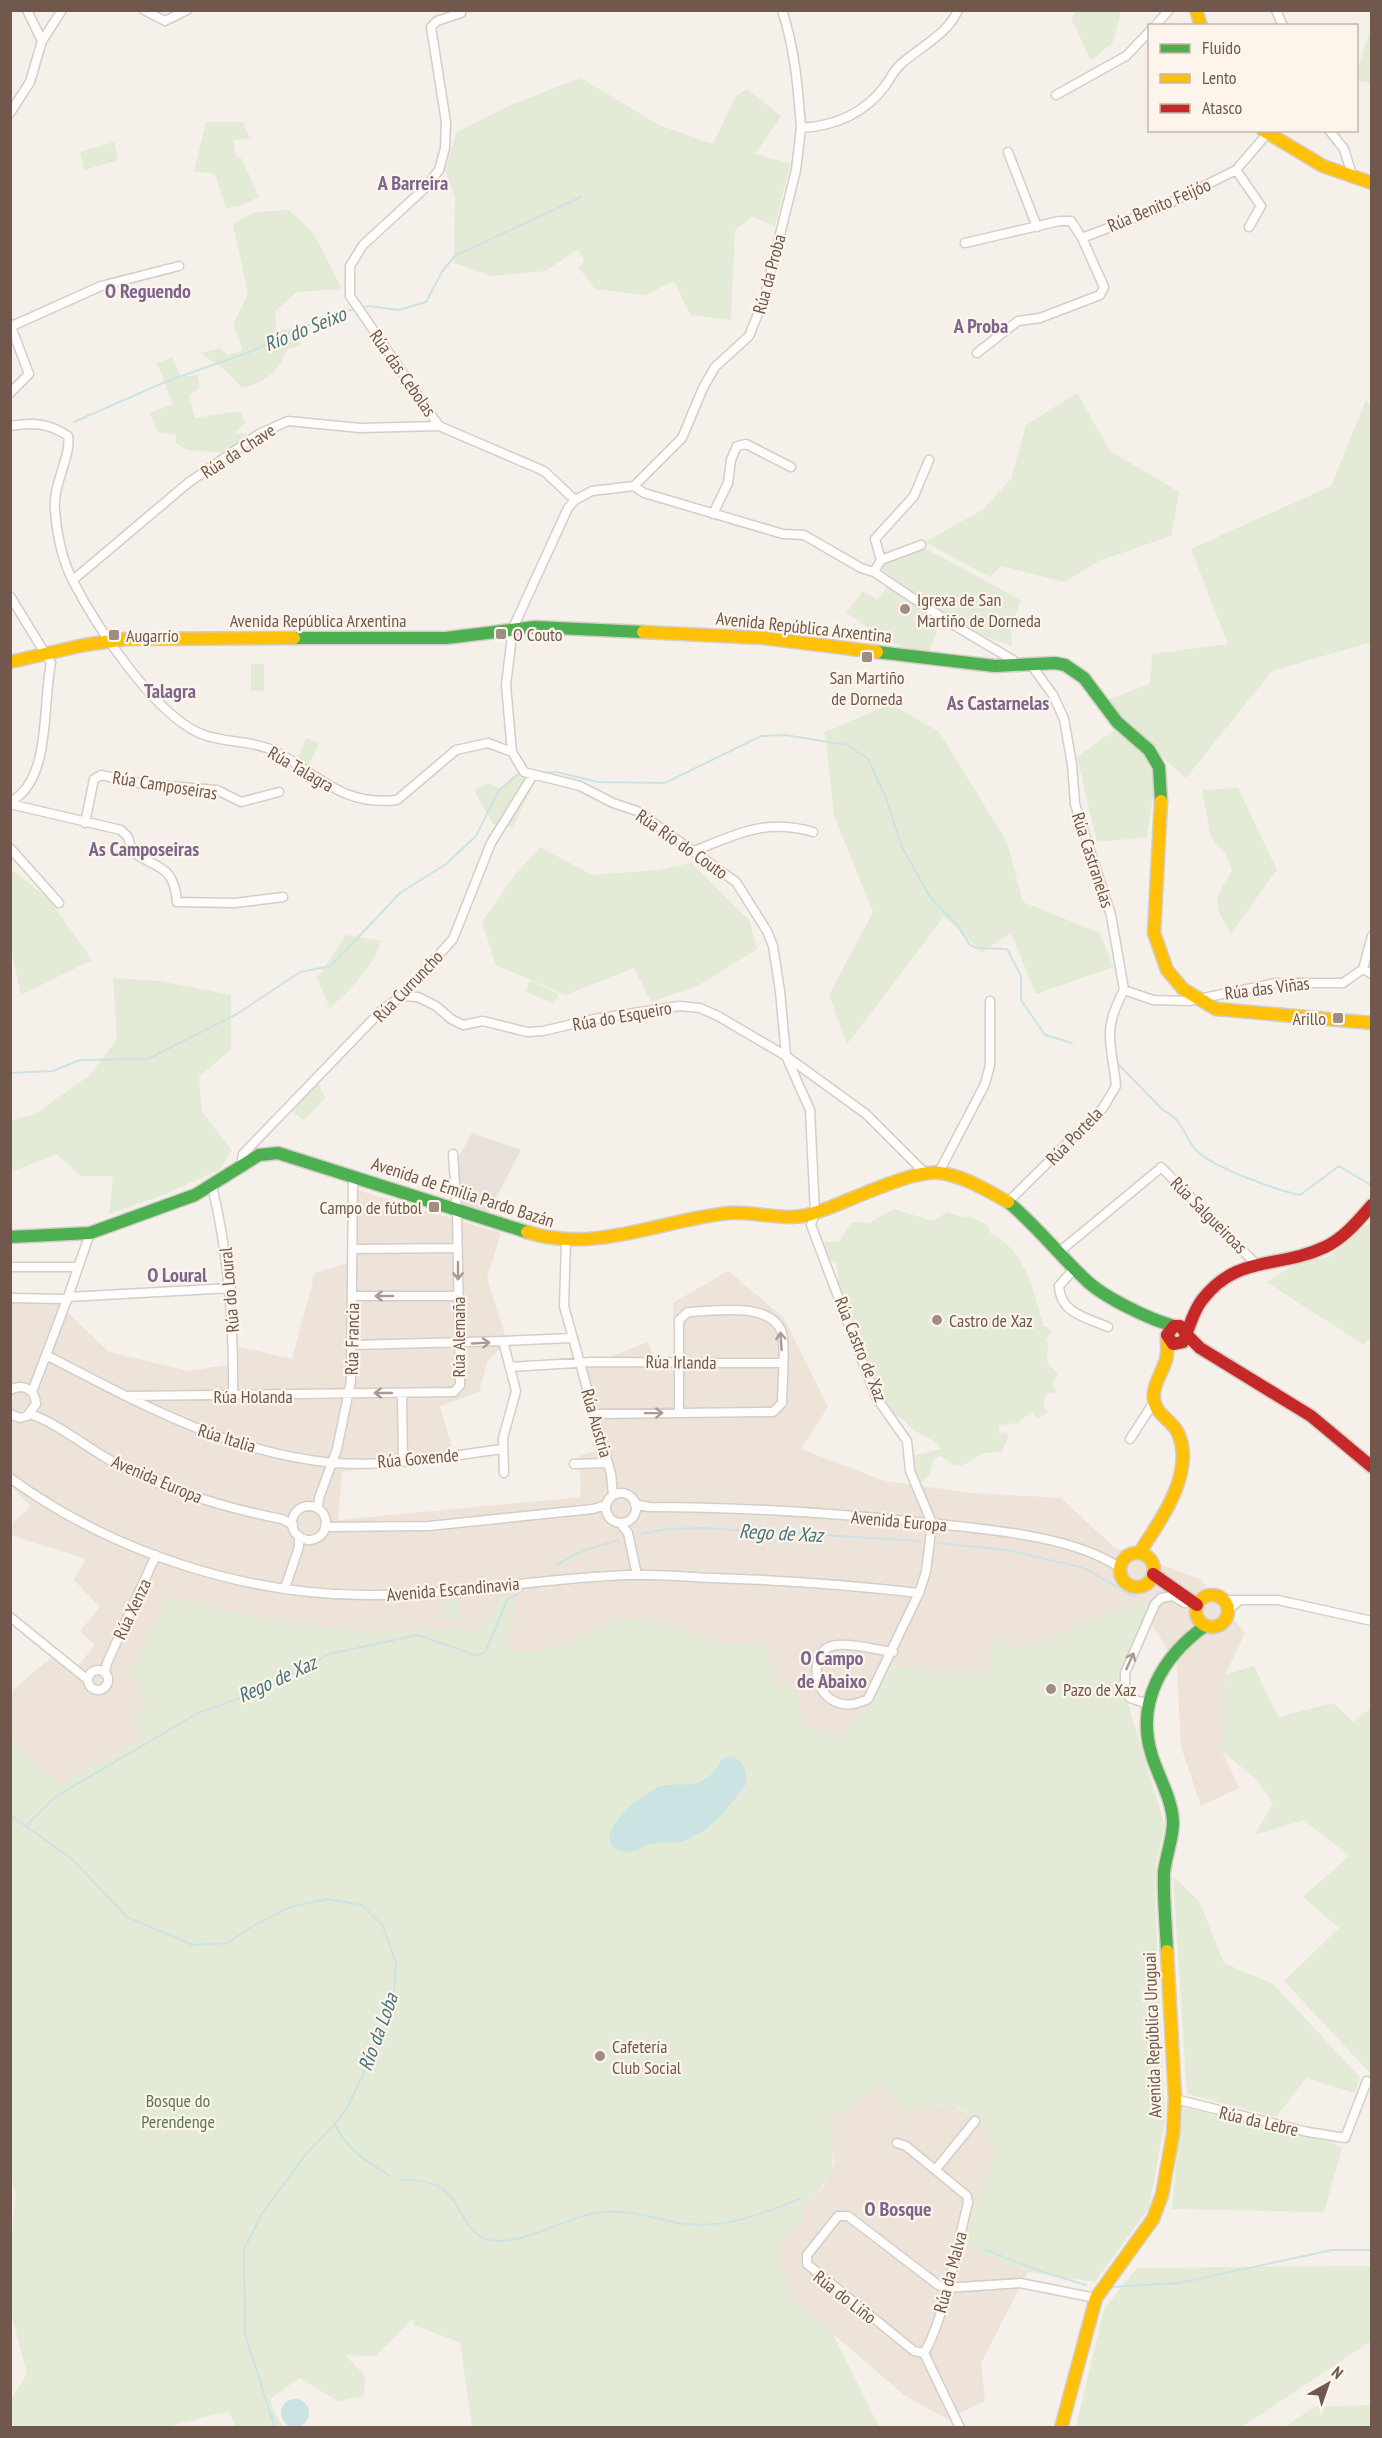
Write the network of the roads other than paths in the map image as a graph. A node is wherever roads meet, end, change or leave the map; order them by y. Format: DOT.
graph roads {
  1 [pos="27,10"];
  2 [pos="62,10"];
  3 [pos="144,10"];
  4 [pos="187,10"];
  5 [pos="461,10"];
  6 [pos="782,10"];
  7 [pos="958,10"];
  8 [pos="1169,10"];
  9 [pos="1276,10"];
  10 [pos="1157,24"];
  11 [pos="1282,24"];
  12 [pos="1148,32"];
  13 [pos="42,40"];
  14 [pos="1056,95"];
  15 [pos="10,113"];
  16 [pos="801,128"];
  17 [pos="1265,132"];
  18 [pos="1331,132"];
  19 [pos="1008,152"];
  20 [pos="1236,170"];
  21 [pos="1353,178"];
  22 [pos="1371,183"];
  23 [pos="1037,226"];
  24 [pos="1249,226"];
  25 [pos="1082,238"];
  26 [pos="965,243"];
  27 [pos="179,266"];
  28 [pos="11,325"];
  29 [pos="977,353"];
  30 [pos="10,393"];
  31 [pos="10,426"];
  32 [pos="439,426"];
  33 [pos="929,460"];
  34 [pos="791,467"];
  35 [pos="634,486"];
  36 [pos="575,500"];
  37 [pos="713,514"];
  38 [pos="921,545"];
  39 [pos="881,561"];
  40 [pos="874,572"];
  41 [pos="73,580"];
  42 [pos="10,597"];
  43 [pos="513,628"];
  44 [pos="111,640"];
  45 [pos="47,654"];
  46 [pos="10,663"];
  47 [pos="1025,666"];
  48 [pos="512,752"];
  49 [pos="533,775"];
  50 [pos="279,792"];
  51 [pos="10,803"];
  52 [pos="85,822"];
  53 [pos="813,832"];
  54 [pos="10,848"];
  55 [pos="694,851"];
  56 [pos="283,897"];
  57 [pos="59,903"];
  58 [pos="1371,936"];
  59 [pos="1363,969"];
  60 [pos="1371,974"];
  61 [pos="1124,990"];
  62 [pos="402,996"];
  63 [pos="1194,999"];
  64 [pos="990,1001"];
  65 [pos="1371,1023"];
  66 [pos="786,1056"];
  67 [pos="453,1154"];
  68 [pos="241,1165"];
  69 [pos="939,1172"];
  70 [pos="925,1173"];
  71 [pos="352,1176"];
  72 [pos="212,1186"];
  73 [pos="1008,1202"];
  74 [pos="1371,1205"];
  75 [pos="457,1212"];
  76 [pos="815,1213"];
  77 [pos="90,1233"];
  78 [pos="10,1237"];
  79 [pos="566,1241"];
  80 [pos="458,1248"];
  81 [pos="353,1249"];
  82 [pos="1059,1252"];
  83 [pos="1256,1264"];
  84 [pos="10,1267"];
  85 [pos="78,1267"];
  86 [pos="1074,1269"];
  87 [pos="231,1288"];
  88 [pos="353,1296"];
  89 [pos="458,1296"];
  90 [pos="10,1298"];
  91 [pos="67,1298"];
  92 [pos="48,1299"];
  93 [pos="62,1311"];
  94 [pos="1108,1327"];
  95 [pos="1177,1335"];
  96 [pos="572,1338"];
  97 [pos="503,1341"];
  98 [pos="460,1344"];
  99 [pos="353,1345"];
  100 [pos="46,1355"];
  101 [pos="679,1362"];
  102 [pos="782,1362"];
  103 [pos="579,1364"];
  104 [pos="510,1367"];
  105 [pos="12,1387"];
  106 [pos="29,1389"];
  107 [pos="402,1393"];
  108 [pos="349,1394"];
  109 [pos="127,1396"];
  110 [pos="157,1396"];
  111 [pos="233,1396"];
  112 [pos="1154,1402"];
  113 [pos="153,1410"];
  114 [pos="32,1411"];
  115 [pos="679,1413"];
  116 [pos="596,1414"];
  117 [pos="11,1416"];
  118 [pos="1130,1438"];
  119 [pos="503,1449"];
  120 [pos="402,1461"];
  121 [pos="333,1462"];
  122 [pos="608,1463"];
  123 [pos="574,1464"];
  124 [pos="1371,1467"];
  125 [pos="504,1473"];
  126 [pos="10,1478"];
  127 [pos="617,1494"];
  128 [pos="635,1507"];
  129 [pos="315,1508"];
  130 [pos="606,1509"];
  131 [pos="294,1520"];
  132 [pos="625,1522"];
  133 [pos="932,1523"];
  134 [pos="326,1524"];
  135 [pos="303,1537"];
  136 [pos="156,1555"];
  137 [pos="1143,1555"];
  138 [pos="1122,1563"];
  139 [pos="637,1575"];
  140 [pos="1151,1578"];
  141 [pos="285,1588"];
  142 [pos="919,1593"];
  143 [pos="1226,1605"];
  144 [pos="1197,1610"];
  145 [pos="1371,1621"];
  146 [pos="12,1622"];
  147 [pos="892,1652"];
  148 [pos="102,1672"];
  149 [pos="86,1676"];
  150 [pos="1148,1704"];
  151 [pos="1371,2084"];
  152 [pos="1175,2099"];
  153 [pos="975,2121"];
  154 [pos="897,2143"];
  155 [pos="936,2169"];
  156 [pos="946,2288"];
  157 [pos="1096,2298"];
  158 [pos="924,2353"];
  159 [pos="960,2427"];
  160 [pos="1061,2427"];
  1 -- 13 [label="street"];
  2 -- 13 [label="street"];
  3 -- 4 [label="street"];
  5 -- 32 [label="street, Rúa das Cebolas"];
  6 -- 16 [label="street, Rúa da Proba"];
  7 -- 16 [label="street"];
  8 -- 10 [label="street"];
  9 -- 11 [label="street"];
  12 -- 14 [label="street"];
  13 -- 15 [label="street"];
  16 -- 35 [label="street, Rúa da Proba"];
  17 -- 20 [label="street, Rúa Benito Feijóo"];
  17 -- 21 [label="street"];
  18 -- 21 [label="street"];
  19 -- 23 [label="street"];
  20 -- 24 [label="street"];
  20 -- 25 [label="street, Rúa Benito Feijóo"];
  21 -- 22 [label="street"];
  23 -- 25 [label="street"];
  23 -- 26 [label="street"];
  25 -- 29 [label="street"];
  27 -- 28 [label="street"];
  28 -- 30 [label="street"];
  31 -- 41 [label="street, Rúa Talagra"];
  32 -- 36 [label="street, Rúa das Cebolas"];
  32 -- 41 [label="street, Rúa da Chave"];
  33 -- 39 [label="street"];
  34 -- 37 [label="street"];
  35 -- 36 [label="street"];
  35 -- 37 [label="street, Rúa Castranelas"];
  36 -- 43 [label="street"];
  37 -- 40 [label="street, Rúa Castranelas"];
  38 -- 39 [label="street"];
  39 -- 40 [label="street"];
  40 -- 47 [label="street, Rúa Castranelas"];
  41 -- 44 [label="street, Rúa Talagra"];
  42 -- 45 [label="street"];
  43 -- 44 [label="street, Avenida República Arxentina"];
  43 -- 47 [label="street, Avenida República Arxentina"];
  43 -- 48 [label="street"];
  44 -- 45 [label="street, Avenida República Arxentina"];
  44 -- 48 [label="street, Rúa Talagra"];
  45 -- 46 [label="street, Avenida República Arxentina"];
  45 -- 51 [label="street"];
  47 -- 61 [label="street, Rúa Castranelas"];
  47 -- 63 [label="street, Avenida República Arxentina"];
  48 -- 49 [label="street"];
  49 -- 55 [label="street, Rúa Río do Couto"];
  49 -- 62 [label="street, Rúa Curruncho"];
  50 -- 52 [label="street, Rúa Camposeiras"];
  51 -- 52 [label="street"];
  52 -- 56 [label="street"];
  53 -- 55 [label="street"];
  54 -- 57 [label="street"];
  55 -- 66 [label="street, Rúa Río do Couto"];
  58 -- 59 [label="street"];
  59 -- 60 [label="street"];
  59 -- 63 [label="street, Rúa das Viñas"];
  61 -- 63 [label="street"];
  61 -- 73 [label="street, Rúa Portela"];
  62 -- 66 [label="street, Rúa do Esqueiro"];
  62 -- 68 [label="street, Rúa Curruncho"];
  63 -- 65 [label="street, Avenida República Arxentina"];
  64 -- 69 [label="street"];
  66 -- 70 [label="street"];
  66 -- 76 [label="street"];
  67 -- 75 [label="street, Rúa Alemaña"];
  68 -- 71 [label="street, Avenida de Emilia Pardo Bazán"];
  68 -- 72 [label="street, Avenida de Emilia Pardo Bazán"];
  69 -- 70 [label="street, Avenida de Emilia Pardo Bazán"];
  69 -- 73 [label="street, Avenida de Emilia Pardo Bazán"];
  70 -- 76 [label="street, Avenida de Emilia Pardo Bazán"];
  71 -- 75 [label="street, Avenida de Emilia Pardo Bazán"];
  71 -- 81 [label="street, Rúa Francia"];
  72 -- 77 [label="street, Avenida de Emilia Pardo Bazán"];
  72 -- 87 [label="street, Rúa do Loural"];
  73 -- 82 [label="street, Avenida de Emilia Pardo Bazán"];
  74 -- 83 [label="street"];
  75 -- 79 [label="street, Avenida de Emilia Pardo Bazán"];
  75 -- 80 [label="street, Rúa Alemaña"];
  76 -- 79 [label="street, Avenida de Emilia Pardo Bazán"];
  76 -- 133 [label="street, Rúa Castro de Xaz"];
  77 -- 78 [label="street, Avenida de Emilia Pardo Bazán"];
  77 -- 85 [label="street"];
  79 -- 96 [label="street"];
  80 -- 81 [label="street"];
  80 -- 89 [label="street, Rúa Alemaña, one-way"];
  81 -- 88 [label="street, Rúa Francia"];
  82 -- 83 [label="street, Rúa Salgueiroas"];
  82 -- 86 [label="street, Avenida de Emilia Pardo Bazán"];
  83 -- 95 [label="street"];
  84 -- 85 [label="street"];
  85 -- 91 [label="street"];
  86 -- 94 [label="street"];
  86 -- 95 [label="street, Avenida de Emilia Pardo Bazán"];
  87 -- 91 [label="street"];
  87 -- 111 [label="street, Rúa do Loural"];
  89 -- 88 [label="street, one-way"];
  88 -- 99 [label="street, Rúa Francia"];
  89 -- 98 [label="street, Rúa Alemaña"];
  90 -- 92 [label="street"];
  91 -- 92 [label="street"];
  91 -- 93 [label="street"];
  92 -- 93 [label="street"];
  93 -- 100 [label="street"];
  95 -- 112 [label="street"];
  95 -- 124 [label="street, Avenida de Emilia Pardo Bazán"];
  96 -- 97 [label="street"];
  96 -- 103 [label="street"];
  98 -- 97 [label="street, one-way"];
  97 -- 104 [label="street"];
  98 -- 99 [label="street"];
  98 -- 107 [label="street, Rúa Alemaña"];
  99 -- 108 [label="street, Rúa Francia"];
  100 -- 106 [label="street"];
  100 -- 109 [label="street, Rúa Holanda"];
  101 -- 102 [label="street, Rúa Irlanda"];
  102 -- 101 [label="street, one-way"];
  101 -- 103 [label="street, Rúa Irlanda"];
  101 -- 115 [label="street"];
  102 -- 115 [label="street"];
  103 -- 104 [label="street"];
  103 -- 116 [label="street, Rúa Austria"];
  104 -- 119 [label="street"];
  105 -- 106 [label="street"];
  106 -- 114 [label="street"];
  107 -- 108 [label="street, Rúa Alemaña, one-way"];
  107 -- 120 [label="street"];
  108 -- 111 [label="street, Rúa Holanda"];
  108 -- 121 [label="street, Rúa Francia"];
  109 -- 110 [label="street, Rúa Holanda"];
  109 -- 113 [label="street, Rúa Italia"];
  110 -- 111 [label="street, Rúa Holanda"];
  110 -- 113 [label="street"];
  112 -- 118 [label="street"];
  112 -- 137 [label="street"];
  113 -- 121 [label="street, Rúa Italia"];
  114 -- 117 [label="street"];
  114 -- 131 [label="street, Avenida Europa"];
  116 -- 115 [label="street, one-way"];
  116 -- 122 [label="street, Rúa Austria"];
  119 -- 120 [label="street, Rúa Goxende"];
  119 -- 125 [label="street"];
  120 -- 121 [label="street, Rúa Goxende"];
  121 -- 129 [label="street, Rúa Francia"];
  122 -- 123 [label="street"];
  122 -- 127 [label="street, Rúa Austria"];
  126 -- 136 [label="street, Avenida Escandinavia"];
  127 -- 128 [label="street"];
  127 -- 130 [label="street"];
  128 -- 132 [label="street"];
  128 -- 133 [label="street, Avenida Europa"];
  129 -- 131 [label="street"];
  129 -- 134 [label="street"];
  130 -- 132 [label="street"];
  130 -- 134 [label="street"];
  131 -- 135 [label="street"];
  132 -- 139 [label="street"];
  133 -- 138 [label="street, Avenida Europa"];
  133 -- 142 [label="street, Rúa Castro de Xaz"];
  134 -- 135 [label="street"];
  135 -- 141 [label="street"];
  136 -- 141 [label="street, Avenida Escandinavia"];
  136 -- 148 [label="street, Rúa Xenza"];
  137 -- 138 [label="street"];
  137 -- 140 [label="street"];
  138 -- 140 [label="street"];
  139 -- 141 [label="street, Avenida Escandinavia"];
  139 -- 142 [label="street, Avenida Escandinavia"];
  140 -- 144 [label="street"];
  142 -- 147 [label="street, Rúa Castro de Xaz"];
  143 -- 144 [label="street"];
  143 -- 144 [label="street"];
  143 -- 145 [label="street"];
  144 -- 150 [label="street, Avenida República Uruguai"];
  150 -- 144 [label="street, one-way"];
  146 -- 149 [label="street"];
  147 -- 147 [label="street, Rúa Castro de Xaz"];
  148 -- 149 [label="street"];
  148 -- 149 [label="street"];
  150 -- 152 [label="street, Avenida República Uruguai"];
  151 -- 152 [label="street, Rúa da Lebre"];
  152 -- 157 [label="street, Avenida República Uruguai"];
  153 -- 155 [label="street"];
  154 -- 155 [label="street, Rúa da Malva"];
  155 -- 156 [label="street, Rúa da Malva"];
  156 -- 157 [label="street"];
  156 -- 158 [label="street, Rúa da Malva"];
  156 -- 158 [label="street, Rúa do Liño"];
  157 -- 160 [label="street, Avenida República Uruguai"];
  158 -- 159 [label="street"];
}
